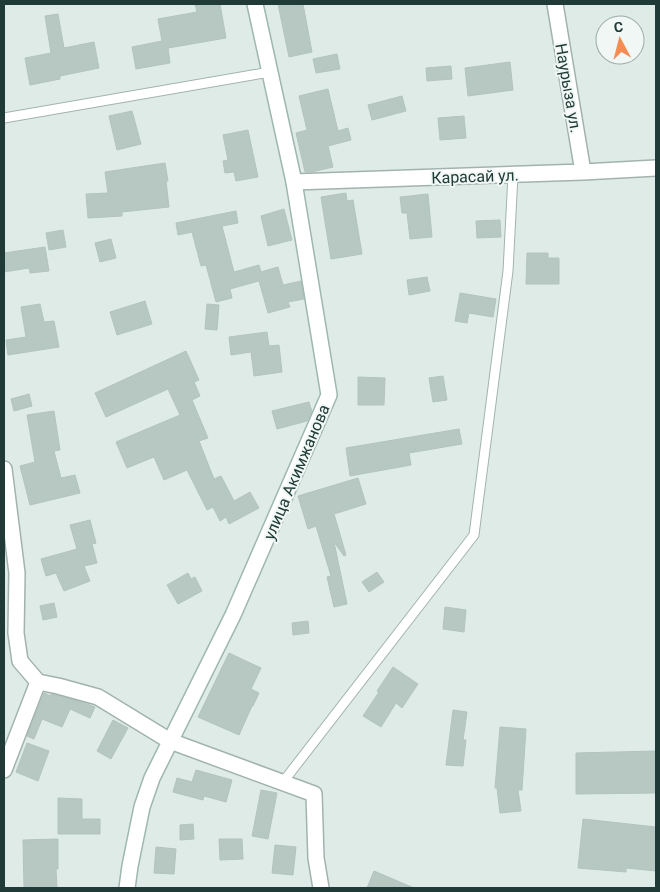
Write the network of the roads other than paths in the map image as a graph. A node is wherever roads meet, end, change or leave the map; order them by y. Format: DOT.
graph roads {
  1 [pos="255,4"];
  2 [pos="555,4"];
  3 [pos="270,72"];
  4 [pos="4,118"];
  5 [pos="656,168"];
  6 [pos="583,172"];
  7 [pos="513,175"];
  8 [pos="294,182"];
  9 [pos="4,469"];
  10 [pos="38,682"];
  11 [pos="170,741"];
  12 [pos="4,770"];
  13 [pos="282,782"];
  14 [pos="127,888"];
  15 [pos="322,888"];
  1 -- 3 [label="street, улица Акимжанова"];
  2 -- 6 [label="street, Наурыза ул."];
  3 -- 4 [label="lane"];
  3 -- 8 [label="street, улица Акимжанова"];
  5 -- 6 [label="street, Карасай ул."];
  6 -- 7 [label="street, Карасай ул."];
  7 -- 8 [label="street, Карасай ул."];
  7 -- 13 [label="lane"];
  8 -- 11 [label="street, улица Акимжанова"];
  9 -- 10 [label="street"];
  10 -- 11 [label="street"];
  10 -- 12 [label="street"];
  11 -- 13 [label="street"];
  11 -- 14 [label="street, улица Акимжанова"];
  13 -- 15 [label="street"];
}
